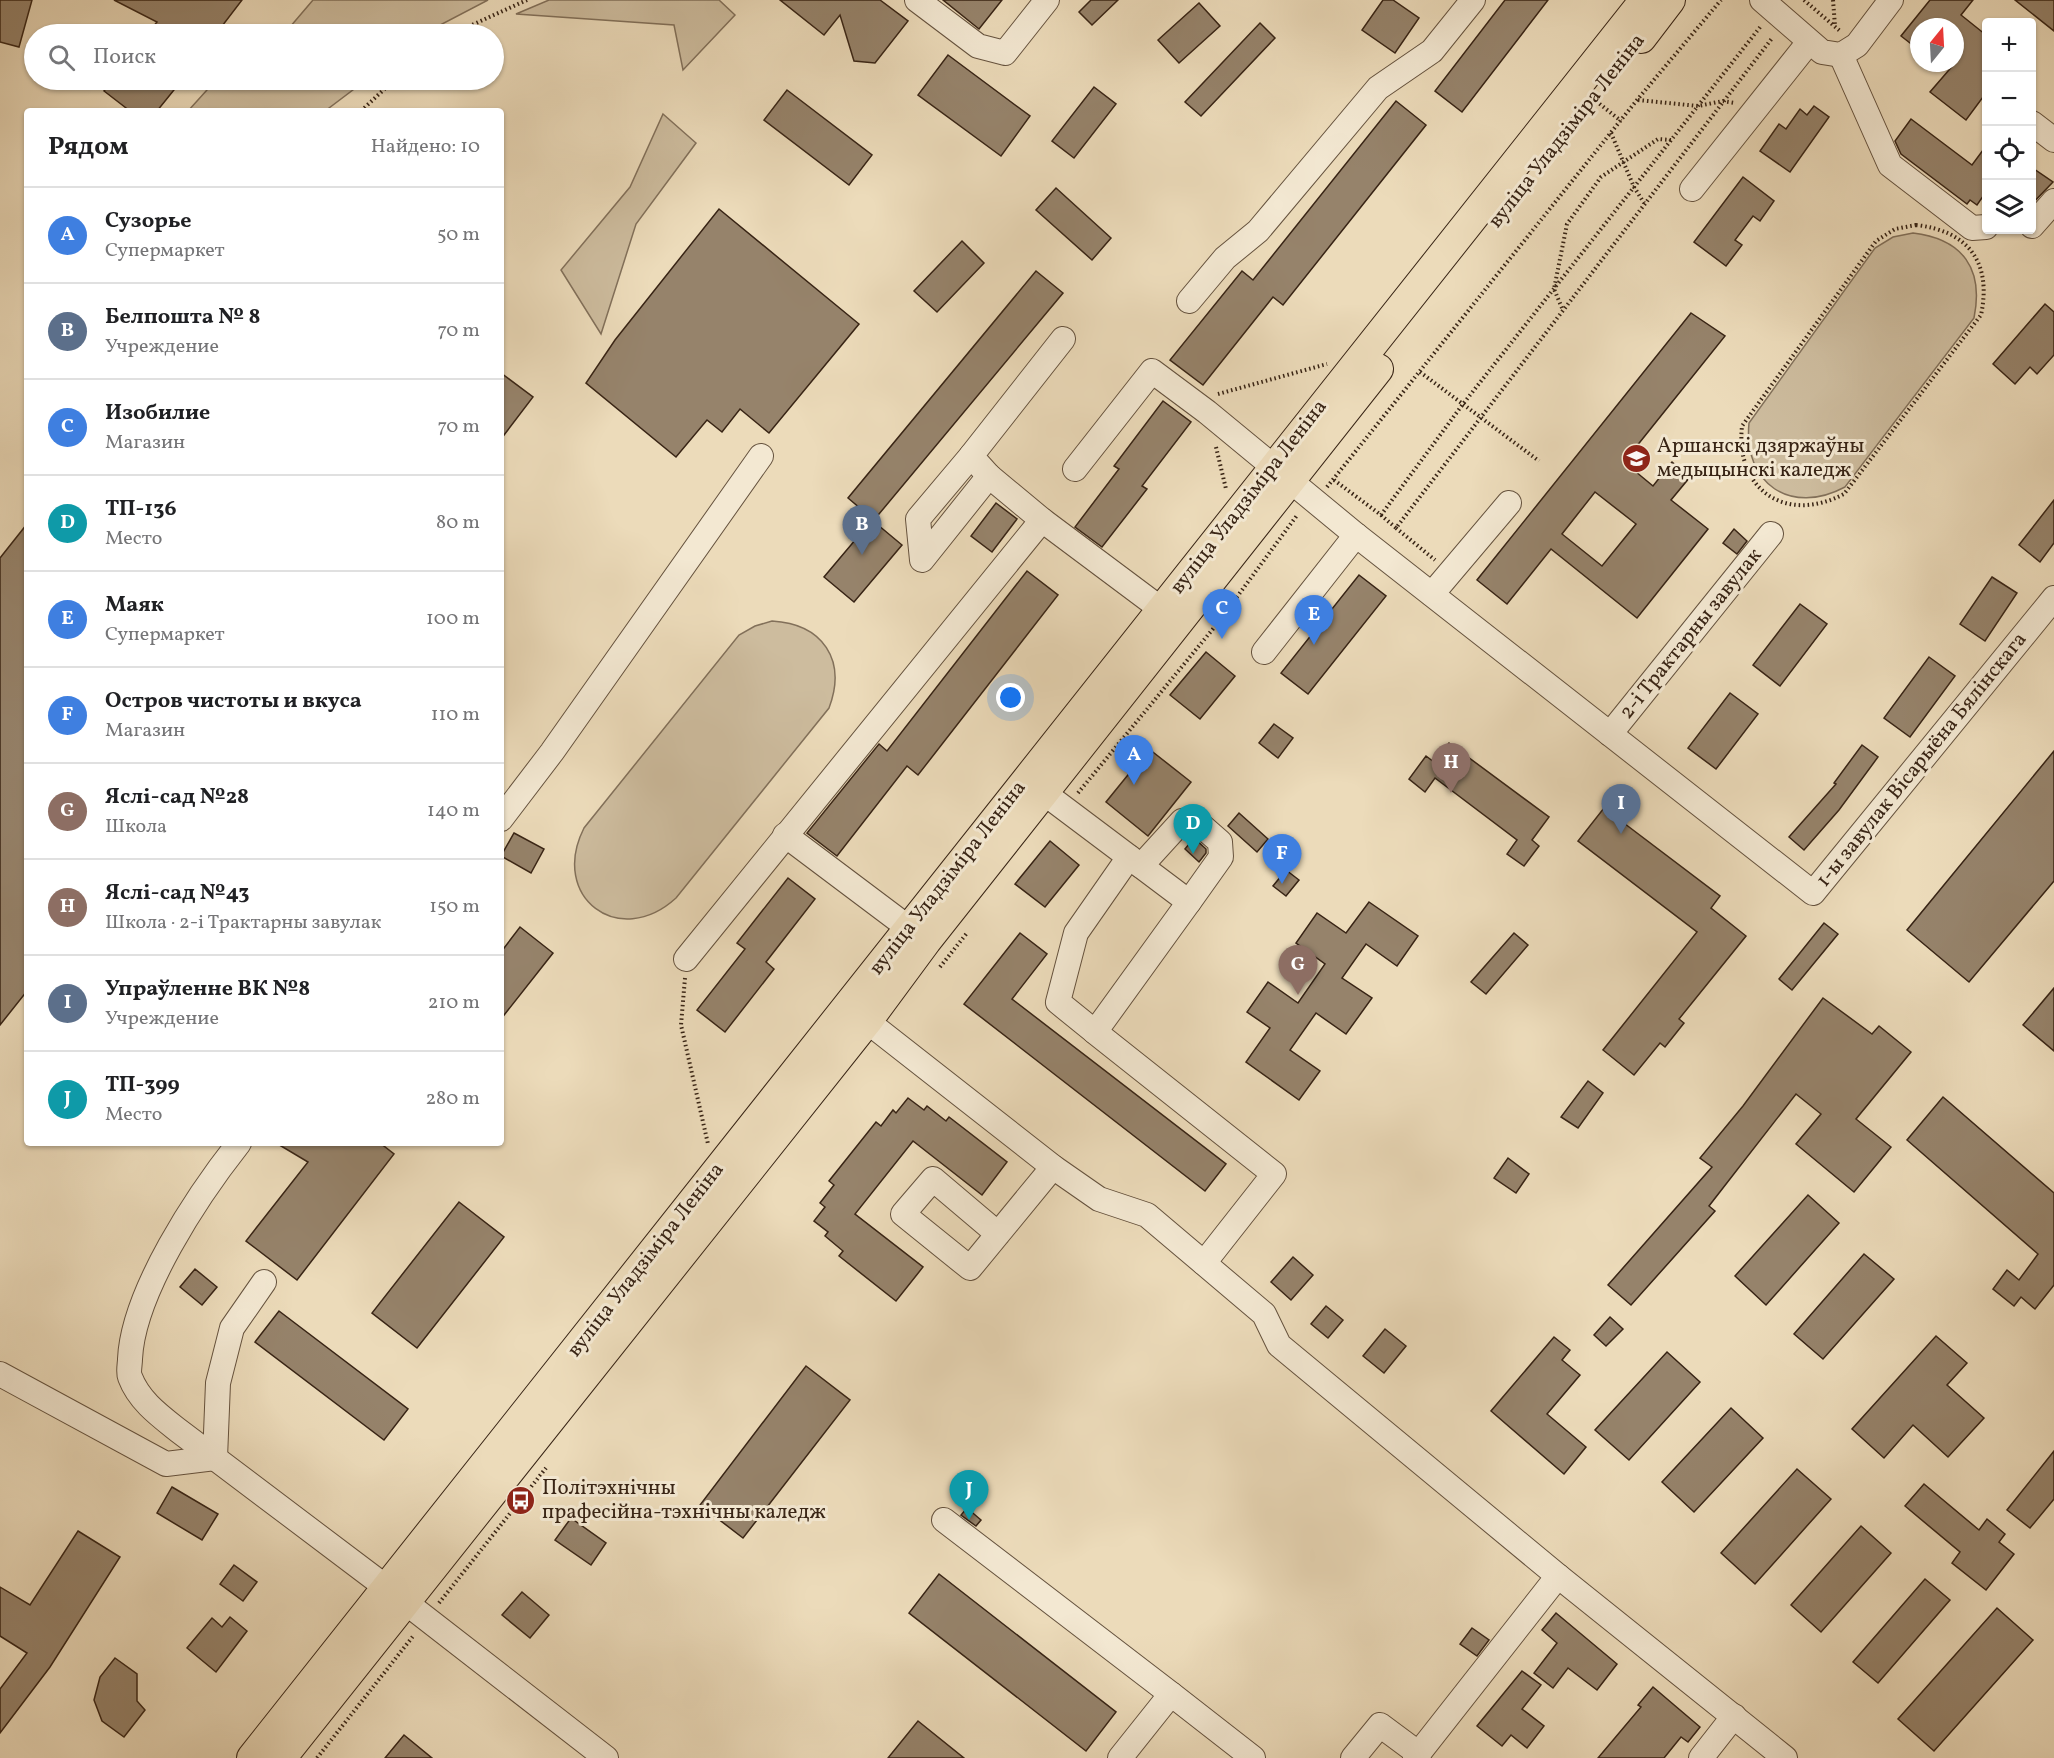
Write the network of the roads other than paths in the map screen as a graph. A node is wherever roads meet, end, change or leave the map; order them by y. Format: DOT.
graph roads {
  1 [pos="917,0"];
  2 [pos="1047,0"];
  3 [pos="1473,0"];
  4 [pos="1645,0"];
  5 [pos="1670,0"];
  6 [pos="1891,0"];
  7 [pos="1774,11"];
  8 [pos="1809,42"];
  9 [pos="1849,50"];
  10 [pos="2035,126"];
  11 [pos="2054,140"];
  12 [pos="1692,189"];
  13 [pos="2054,201"];
  14 [pos="2036,221"];
  15 [pos="1982,227"];
  16 [pos="1189,301"];
  17 [pos="1063,339"];
  18 [pos="761,456"];
  19 [pos="971,456"];
  20 [pos="1076,469"];
  21 [pos="1281,475"];
  22 [pos="989,476"];
  23 [pos="1509,503"];
  24 [pos="1042,520"];
  25 [pos="1771,534"];
  26 [pos="1356,535"];
  27 [pos="1432,594"];
  28 [pos="2054,598"];
  29 [pos="1161,609"];
  30 [pos="1264,652"];
  31 [pos="1610,734"];
  32 [pos="1055,800"];
  33 [pos="504,815"];
  34 [pos="785,835"];
  35 [pos="1135,862"];
  36 [pos="1189,902"];
  37 [pos="917,935"];
  38 [pos="686,959"];
  39 [pos="857,1014"];
  40 [pos="1095,1032"];
  41 [pos="237,1146"];
  42 [pos="1053,1167"];
  43 [pos="998,1233"];
  44 [pos="1204,1263"];
  45 [pos="264,1282"];
  46 [pos="0,1374"];
  47 [pos="215,1458"];
  48 [pos="944,1520"];
  49 [pos="1558,1576"];
  50 [pos="406,1603"];
  51 [pos="1171,1694"];
  52 [pos="1734,1716"];
  53 [pos="1417,1756"];
  54 [pos="252,1758"];
  55 [pos="280,1758"];
  56 [pos="606,1758"];
  57 [pos="1120,1758"];
  58 [pos="1253,1758"];
  59 [pos="1353,1758"];
  60 [pos="1701,1758"];
  61 [pos="1785,1758"];
  1 -- 2 [label="street"];
  3 -- 16 [label="street"];
  4 -- 21 [label="main road, вуліца Уладзіміра Леніна"];
  5 -- 21 [label="main road, вуліца Уладзіміра Леніна"];
  6 -- 9 [label="street"];
  7 -- 8 [label="street"];
  8 -- 9 [label="street"];
  8 -- 12 [label="street"];
  9 -- 15 [label="street"];
  10 -- 11 [label="street"];
  13 -- 14 [label="street"];
  17 -- 19 [label="street"];
  18 -- 33 [label="street"];
  19 -- 22 [label="street"];
  19 -- 22 [label="street"];
  20 -- 21 [label="street"];
  21 -- 26 [label="street"];
  21 -- 29 [label="main road, вуліца Уладзіміра Леніна"];
  21 -- 32 [label="main road, вуліца Уладзіміра Леніна"];
  22 -- 24 [label="street"];
  23 -- 27 [label="street"];
  24 -- 29 [label="street"];
  24 -- 34 [label="street"];
  25 -- 31 [label="street, 2-і Трактарны завулак"];
  26 -- 27 [label="street"];
  26 -- 30 [label="street"];
  27 -- 31 [label="street"];
  28 -- 31 [label="street, 1-ы завулак Вісарыёна Бялінскага"];
  29 -- 37 [label="main road, вуліца Уладзіміра Леніна"];
  32 -- 35 [label="street"];
  32 -- 37 [label="main road, вуліца Уладзіміра Леніна"];
  34 -- 37 [label="street"];
  34 -- 38 [label="street"];
  35 -- 36 [label="street"];
  35 -- 36 [label="street"];
  35 -- 40 [label="street"];
  36 -- 40 [label="street"];
  37 -- 39 [label="main road, вуліца Уладзіміра Леніна"];
  39 -- 42 [label="street"];
  39 -- 50 [label="main road, вуліца Уладзіміра Леніна"];
  40 -- 44 [label="street"];
  41 -- 47 [label="street"];
  42 -- 43 [label="street"];
  42 -- 44 [label="street"];
  44 -- 49 [label="street"];
  45 -- 47 [label="street"];
  46 -- 47 [label="street"];
  47 -- 50 [label="street"];
  48 -- 51 [label="street"];
  49 -- 52 [label="street"];
  49 -- 53 [label="street"];
  50 -- 54 [label="main road, вуліца Уладзіміра Леніна"];
  50 -- 55 [label="main road, вуліца Уладзіміра Леніна"];
  50 -- 56 [label="street"];
  51 -- 57 [label="street"];
  51 -- 58 [label="street"];
  52 -- 60 [label="street"];
  52 -- 61 [label="street"];
  53 -- 59 [label="street"];
}
